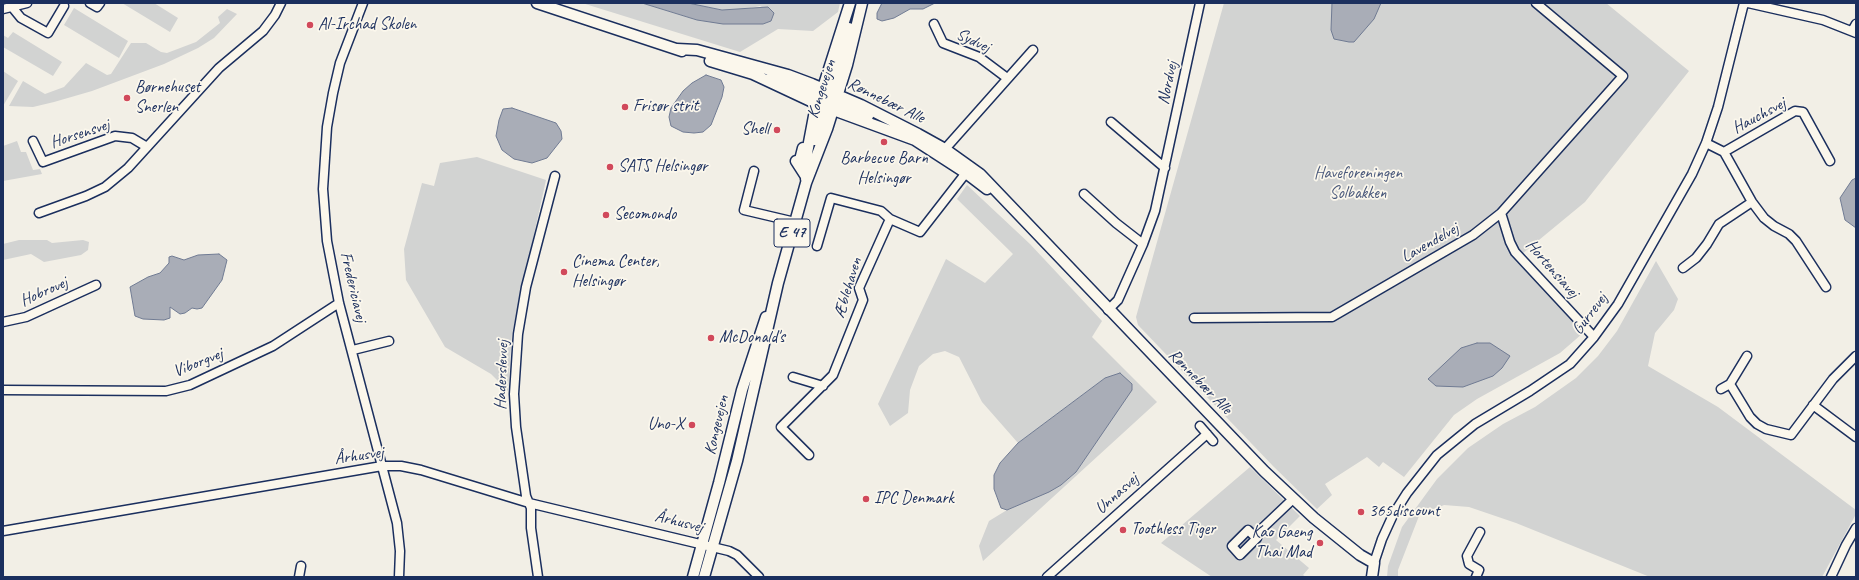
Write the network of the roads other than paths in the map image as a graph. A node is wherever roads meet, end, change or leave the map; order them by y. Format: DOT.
graph roads {
  1 [pos="27,3"];
  2 [pos="90,3"];
  3 [pos="100,3"];
  4 [pos="281,3"];
  5 [pos="363,3"];
  6 [pos="541,3"];
  7 [pos="850,3"];
  8 [pos="855,3"];
  9 [pos="862,3"];
  10 [pos="1200,3"];
  11 [pos="1536,3"];
  12 [pos="1744,3"];
  13 [pos="1748,3"];
  14 [pos="64,6"];
  15 [pos="12,7"];
  16 [pos="3,9"];
  17 [pos="934,24"];
  18 [pos="1856,24"];
  19 [pos="1854,32"];
  20 [pos="677,49"];
  21 [pos="1033,50"];
  22 [pos="1007,78"];
  23 [pos="828,100"];
  24 [pos="1111,122"];
  25 [pos="33,141"];
  26 [pos="1706,143"];
  27 [pos="147,147"];
  28 [pos="945,149"];
  29 [pos="1724,152"];
  30 [pos="1830,161"];
  31 [pos="1165,168"];
  32 [pos="968,170"];
  33 [pos="754,171"];
  34 [pos="555,176"];
  35 [pos="806,179"];
  36 [pos="1084,194"];
  37 [pos="1752,202"];
  38 [pos="1501,212"];
  39 [pos="39,213"];
  40 [pos="890,219"];
  41 [pos="796,222"];
  42 [pos="1143,244"];
  43 [pos="817,246"];
  44 [pos="1683,268"];
  45 [pos="778,283"];
  46 [pos="96,285"];
  47 [pos="1826,287"];
  48 [pos="339,303"];
  49 [pos="1108,310"];
  50 [pos="1194,318"];
  51 [pos="3,322"];
  52 [pos="1594,337"];
  53 [pos="389,341"];
  54 [pos="353,350"];
  55 [pos="1747,356"];
  56 [pos="1856,356"];
  57 [pos="794,377"];
  58 [pos="1730,384"];
  59 [pos="823,386"];
  60 [pos="1721,389"];
  61 [pos="3,390"];
  62 [pos="1813,405"];
  63 [pos="1200,426"];
  64 [pos="1207,434"];
  65 [pos="1856,438"];
  66 [pos="1213,441"];
  67 [pos="809,455"];
  68 [pos="382,466"];
  69 [pos="1293,499"];
  70 [pos="529,503"];
  71 [pos="1856,528"];
  72 [pos="3,531"];
  73 [pos="1480,532"];
  74 [pos="1254,536"];
  75 [pos="702,543"];
  76 [pos="714,546"];
  77 [pos="1374,563"];
  78 [pos="301,566"];
  79 [pos="299,577"];
  80 [pos="399,577"];
  81 [pos="538,577"];
  82 [pos="693,577"];
  83 [pos="704,577"];
  84 [pos="759,577"];
  85 [pos="1047,577"];
  86 [pos="1372,577"];
  87 [pos="1476,577"];
  88 [pos="1832,577"];
  1 -- 15 [label="street"];
  2 -- 3 [label="street"];
  4 -- 27 [label="street"];
  5 -- 48 [label="street, Fredericiavej"];
  6 -- 20 [label="main road, Rønnebær Alle"];
  7 -- 23 [label="main road, Kongevejen / E 47"];
  8 -- 23 [label="main road"];
  9 -- 23 [label="main road, Kongevejen / E 47"];
  10 -- 31 [label="street, Nordvej"];
  11 -- 38 [label="street, Lavendelvej"];
  12 -- 26 [label="street, Gurrevej"];
  13 -- 19 [label="street"];
  14 -- 15 [label="street"];
  15 -- 16 [label="street"];
  17 -- 22 [label="street, Sydvej"];
  18 -- 19 [label="street"];
  20 -- 23 [label="main road, Rønnebær Alle"];
  20 -- 23 [label="main road, Rønnebær Alle"];
  21 -- 22 [label="street"];
  22 -- 28 [label="street"];
  23 -- 28 [label="main road, Rønnebær Alle"];
  23 -- 32 [label="main road, Rønnebær Alle"];
  23 -- 35 [label="main road, Kongevejen / E 47"];
  23 -- 35 [label="main road, Kongevejen / E 47"];
  24 -- 31 [label="street"];
  25 -- 27 [label="street, Horsensvej"];
  26 -- 29 [label="street"];
  26 -- 52 [label="street, Gurrevej"];
  27 -- 39 [label="street"];
  28 -- 32 [label="main road, Rønnebær Alle"];
  29 -- 30 [label="street, Hauchsvej"];
  29 -- 37 [label="street"];
  31 -- 42 [label="street, Nordvej"];
  32 -- 40 [label="street"];
  32 -- 49 [label="main road, Rønnebær Alle"];
  33 -- 41 [label="street"];
  34 -- 70 [label="street, Haderslevvej"];
  35 -- 41 [label="main road, Kongevejen / E 47"];
  36 -- 42 [label="street"];
  37 -- 44 [label="street"];
  37 -- 47 [label="street"];
  38 -- 50 [label="street, Lavendelvej"];
  38 -- 52 [label="street, Hortensiavej"];
  40 -- 43 [label="street"];
  40 -- 59 [label="street, Æblehaven"];
  41 -- 45 [label="main road, Kongevejen / E 47"];
  42 -- 49 [label="street, Nordvej"];
  45 -- 75 [label="main road, Kongevejen / E 47"];
  45 -- 76 [label="main road, Kongevejen / E 47"];
  46 -- 51 [label="street, Hobrovej"];
  48 -- 54 [label="street, Fredericiavej"];
  48 -- 61 [label="street, Viborgvej"];
  49 -- 69 [label="main road, Rønnebær Alle"];
  52 -- 77 [label="street, Gurrevej"];
  53 -- 54 [label="street"];
  54 -- 68 [label="street, Fredericiavej"];
  55 -- 58 [label="street"];
  56 -- 62 [label="street"];
  57 -- 59 [label="street"];
  58 -- 60 [label="street"];
  58 -- 62 [label="street"];
  59 -- 67 [label="street, Æblehaven"];
  62 -- 65 [label="street"];
  63 -- 64 [label="street"];
  64 -- 66 [label="street"];
  64 -- 85 [label="street, Unnasvej"];
  68 -- 70 [label="street, Århusvej"];
  68 -- 72 [label="street, Århusvej"];
  68 -- 80 [label="street, Fredericiavej"];
  69 -- 74 [label="street"];
  69 -- 77 [label="main road, Rønnebær Alle"];
  70 -- 75 [label="street, Århusvej"];
  70 -- 81 [label="street, Haderslevvej"];
  71 -- 88 [label="street"];
  73 -- 87 [label="street"];
  75 -- 76 [label="street, Århusvej"];
  75 -- 82 [label="main road, Kongevejen / E 47"];
  76 -- 83 [label="main road, Kongevejen / E 47"];
  76 -- 84 [label="street, Århusvej"];
  77 -- 86 [label="main road, Gurrevej"];
  78 -- 79 [label="street"];
}
